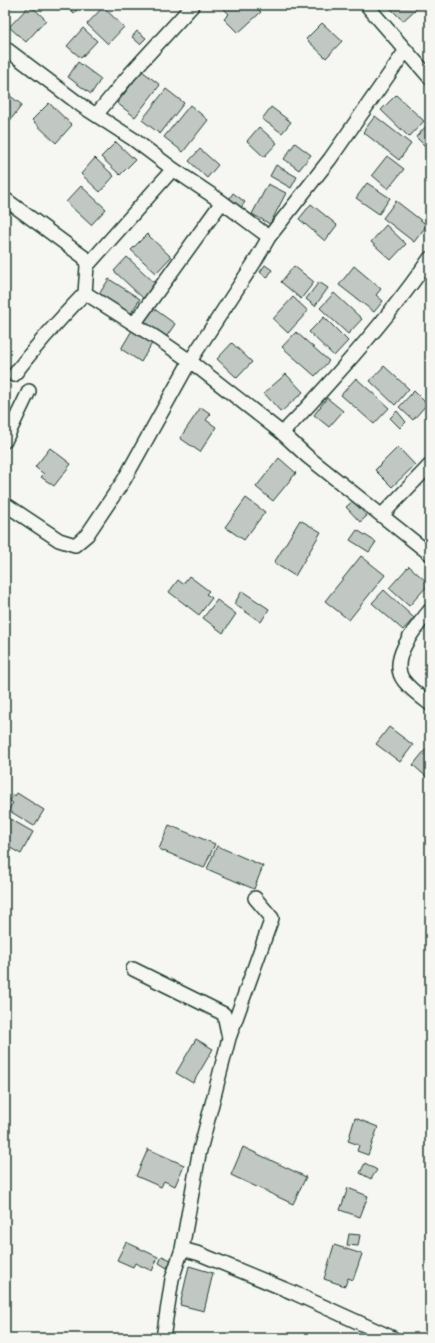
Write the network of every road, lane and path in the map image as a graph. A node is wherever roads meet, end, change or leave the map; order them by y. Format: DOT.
graph roads {
  1 [pos="193,5"];
  2 [pos="368,6"];
  3 [pos="5,48"];
  4 [pos="406,50"];
  5 [pos="430,78"];
  6 [pos="96,115"];
  7 [pos="173,169"];
  8 [pos="5,199"];
  9 [pos="222,202"];
  10 [pos="269,237"];
  11 [pos="430,258"];
  12 [pos="87,266"];
  13 [pos="85,293"];
  14 [pos="134,324"];
  15 [pos="190,361"];
  16 [pos="14,375"];
  17 [pos="29,391"];
  18 [pos="282,433"];
  19 [pos="5,441"];
  20 [pos="430,465"];
  21 [pos="5,504"];
  22 [pos="382,515"];
  23 [pos="430,554"];
  24 [pos="430,610"];
  25 [pos="430,704"];
  26 [pos="255,898"];
  27 [pos="133,969"];
  28 [pos="229,1038"];
  29 [pos="182,1250"];
  30 [pos="163,1338"];
  31 [pos="393,1338"];
  1 -- 6 [label="street"];
  2 -- 4 [label="street"];
  3 -- 6 [label="street"];
  4 -- 5 [label="street"];
  4 -- 10 [label="street"];
  6 -- 7 [label="street"];
  7 -- 9 [label="street"];
  7 -- 12 [label="street"];
  8 -- 12 [label="street"];
  9 -- 10 [label="street"];
  9 -- 14 [label="street"];
  10 -- 15 [label="street"];
  11 -- 18 [label="street"];
  12 -- 13 [label="street"];
  13 -- 14 [label="street"];
  13 -- 16 [label="street"];
  14 -- 15 [label="street"];
  15 -- 18 [label="street"];
  15 -- 21 [label="street"];
  17 -- 19 [label="street"];
  18 -- 22 [label="street"];
  20 -- 22 [label="street"];
  22 -- 23 [label="street"];
  24 -- 25 [label="street"];
  26 -- 28 [label="street"];
  27 -- 28 [label="street"];
  28 -- 29 [label="street"];
  29 -- 30 [label="street"];
  29 -- 31 [label="street"];
}
